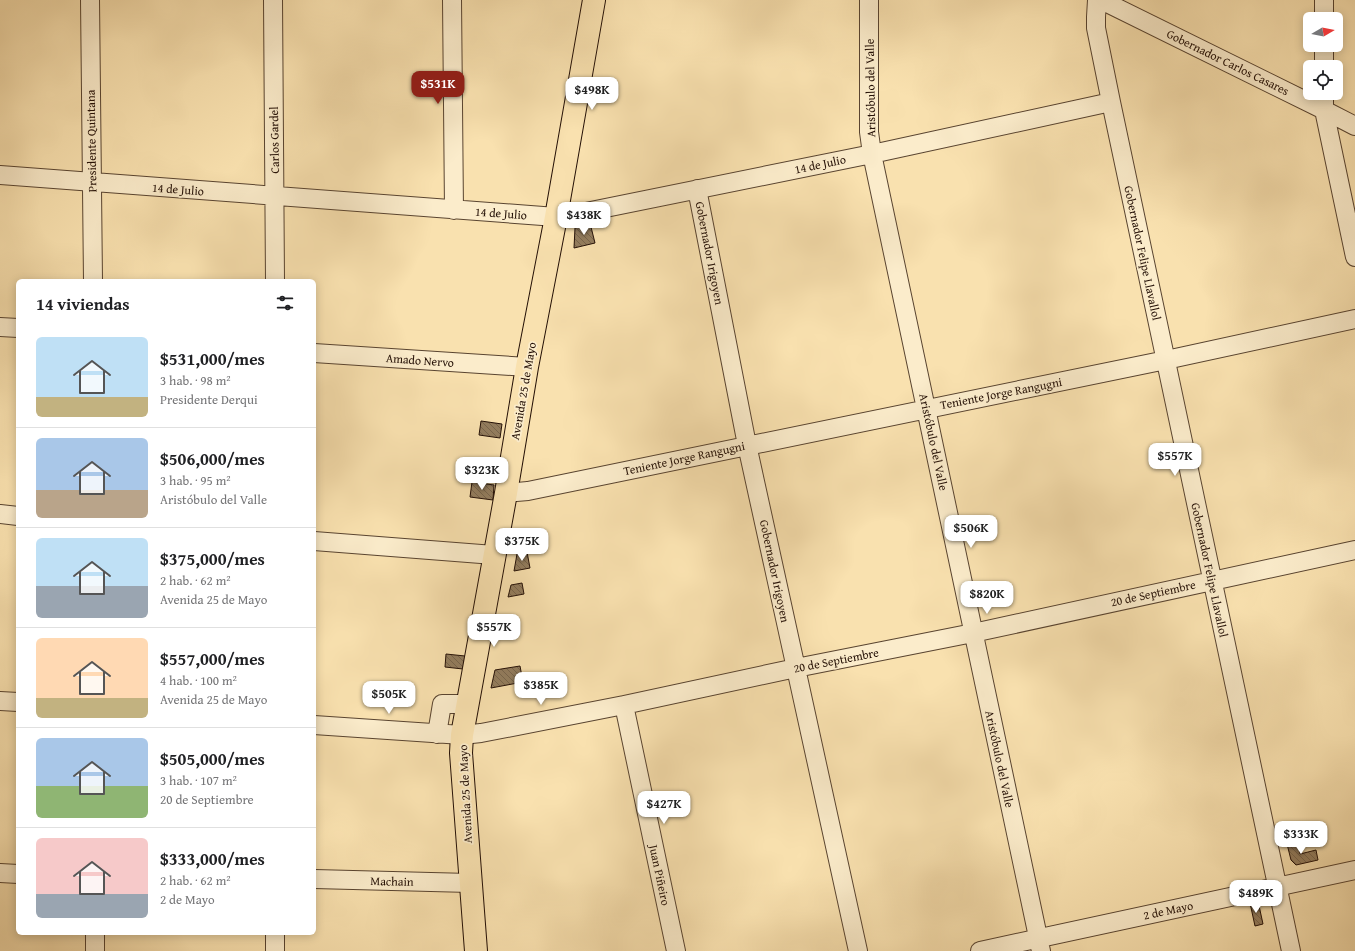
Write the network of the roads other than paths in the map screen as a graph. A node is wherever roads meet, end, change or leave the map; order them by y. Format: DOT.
graph roads {
  1 [pos="90,0"];
  2 [pos="273,0"];
  3 [pos="452,0"];
  4 [pos="594,0"];
  5 [pos="869,0"];
  6 [pos="1097,0"];
  7 [pos="1101,0"];
  8 [pos="1324,0"];
  9 [pos="1324,12"];
  10 [pos="1324,101"];
  11 [pos="1111,102"];
  12 [pos="1355,126"];
  13 [pos="872,154"];
  14 [pos="0,175"];
  15 [pos="91,182"];
  16 [pos="697,189"];
  17 [pos="275,195"];
  18 [pos="454,210"];
  19 [pos="556,217"];
  20 [pos="1355,257"];
  21 [pos="93,279"];
  22 [pos="275,279"];
  23 [pos="1355,319"];
  24 [pos="0,327"];
  25 [pos="16,328"];
  26 [pos="316,353"];
  27 [pos="1166,360"];
  28 [pos="527,367"];
  29 [pos="927,408"];
  30 [pos="747,445"];
  31 [pos="506,493"];
  32 [pos="0,514"];
  33 [pos="16,516"];
  34 [pos="316,541"];
  35 [pos="1355,550"];
  36 [pos="494,554"];
  37 [pos="1212,580"];
  38 [pos="973,633"];
  39 [pos="796,668"];
  40 [pos="0,701"];
  41 [pos="16,702"];
  42 [pos="467,704"];
  43 [pos="624,705"];
  44 [pos="316,725"];
  45 [pos="438,734"];
  46 [pos="462,735"];
  47 [pos="1355,870"];
  48 [pos="0,873"];
  49 [pos="16,874"];
  50 [pos="316,879"];
  51 [pos="470,883"];
  52 [pos="1278,886"];
  53 [pos="95,935"];
  54 [pos="275,935"];
  55 [pos="1039,945"];
  56 [pos="95,951"];
  57 [pos="275,951"];
  58 [pos="476,951"];
  59 [pos="676,951"];
  60 [pos="858,951"];
  61 [pos="980,951"];
  62 [pos="1291,951"];
  1 -- 15 [label="street, Presidente Quintana"];
  2 -- 17 [label="street, Carlos Gardel"];
  3 -- 18 [label="street"];
  4 -- 19 [label="main road, Avenida 25 de Mayo"];
  5 -- 13 [label="street, Aristóbulo del Valle"];
  6 -- 11 [label="street, Gobernador Felipe Llavallol"];
  7 -- 10 [label="street, Gobernador Carlos Casares"];
  8 -- 9 [label="street"];
  10 -- 12 [label="street, Gobernador Carlos Casares"];
  10 -- 20 [label="street"];
  11 -- 13 [label="street, 14 de Julio"];
  11 -- 27 [label="street, Gobernador Felipe Llavallol"];
  13 -- 16 [label="street, 14 de Julio"];
  13 -- 29 [label="street, Aristóbulo del Valle"];
  14 -- 15 [label="street, 14 de Julio"];
  15 -- 17 [label="street, 14 de Julio"];
  15 -- 21 [label="street, Presidente Quintana"];
  16 -- 19 [label="street, 14 de Julio"];
  16 -- 30 [label="street, Gobernador Irigoyen"];
  17 -- 18 [label="street, 14 de Julio"];
  17 -- 22 [label="street, Carlos Gardel"];
  18 -- 19 [label="street, 14 de Julio"];
  19 -- 28 [label="main road, Avenida 25 de Mayo"];
  23 -- 27 [label="street, Teniente Jorge Rangugni"];
  24 -- 25 [label="street"];
  26 -- 28 [label="street, Amado Nervo"];
  27 -- 29 [label="street, Teniente Jorge Rangugni"];
  27 -- 37 [label="street, Gobernador Felipe Llavallol"];
  28 -- 31 [label="main road, Avenida 25 de Mayo"];
  29 -- 30 [label="street, Teniente Jorge Rangugni"];
  29 -- 38 [label="street, Aristóbulo del Valle"];
  30 -- 31 [label="street, Teniente Jorge Rangugni"];
  30 -- 39 [label="street, Gobernador Irigoyen"];
  31 -- 36 [label="main road, Avenida 25 de Mayo"];
  32 -- 33 [label="street"];
  34 -- 36 [label="street"];
  35 -- 37 [label="street, 20 de Septiembre"];
  36 -- 42 [label="main road, Avenida 25 de Mayo"];
  37 -- 38 [label="street, 20 de Septiembre"];
  37 -- 52 [label="street, Gobernador Felipe Llavallol"];
  38 -- 39 [label="street, 20 de Septiembre"];
  38 -- 55 [label="street, Aristóbulo del Valle"];
  39 -- 43 [label="street, 20 de Septiembre"];
  39 -- 60 [label="street, Gobernador Irigoyen"];
  40 -- 41 [label="street"];
  42 -- 45 [label="street"];
  42 -- 46 [label="main road, Avenida 25 de Mayo"];
  43 -- 46 [label="street, 20 de Septiembre"];
  43 -- 59 [label="street, Juan Piñeiro"];
  44 -- 45 [label="street, 20 de Septiembre"];
  45 -- 46 [label="street, 20 de Septiembre"];
  46 -- 51 [label="main road, Avenida 25 de Mayo"];
  47 -- 52 [label="street, 2 de Mayo"];
  48 -- 49 [label="street"];
  50 -- 51 [label="street, Machain"];
  51 -- 58 [label="main road, Avenida 25 de Mayo"];
  52 -- 55 [label="street, 2 de Mayo"];
  52 -- 62 [label="street, Gobernador Felipe Llavallol"];
  53 -- 56 [label="street"];
  54 -- 57 [label="street"];
  55 -- 61 [label="street, 2 de Mayo"];
}
